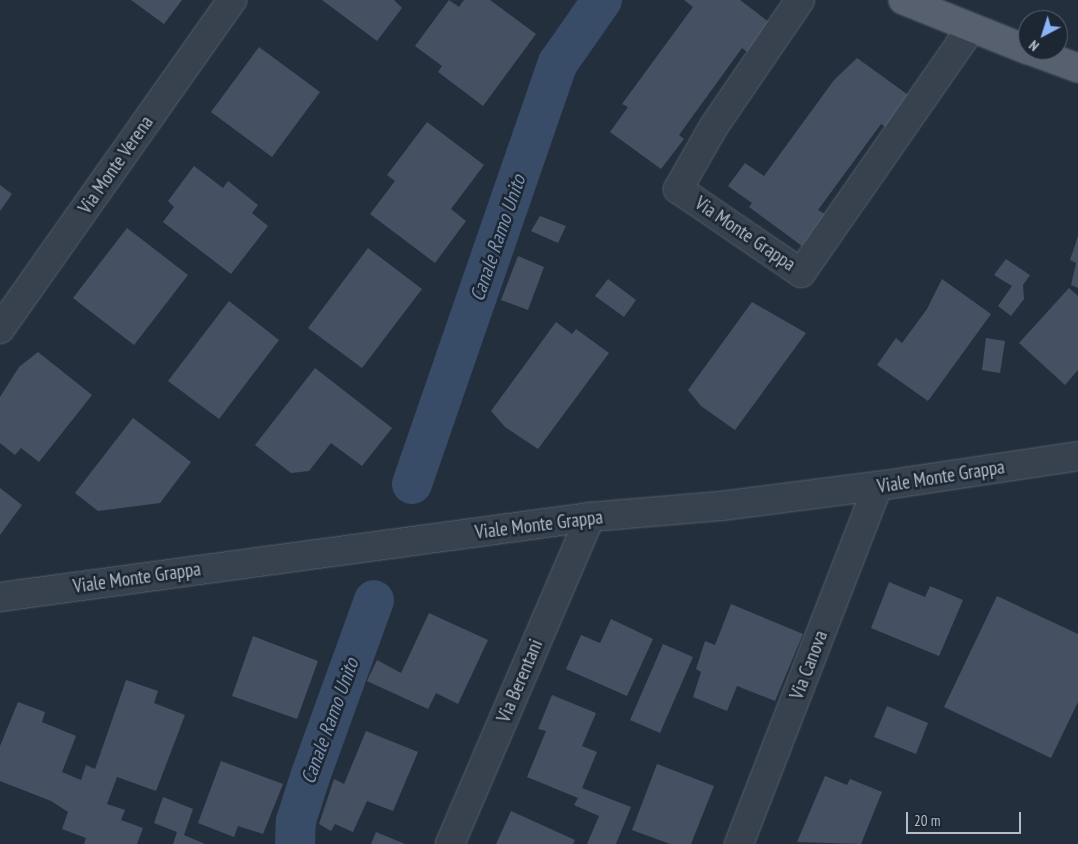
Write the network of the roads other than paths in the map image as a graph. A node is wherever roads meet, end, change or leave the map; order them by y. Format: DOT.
graph roads {
  1 [pos="232,0"];
  2 [pos="800,0"];
  3 [pos="903,0"];
  4 [pos="971,28"];
  5 [pos="1018,46"];
  6 [pos="1056,60"];
  7 [pos="1078,68"];
  8 [pos="0,329"];
  9 [pos="1078,456"];
  10 [pos="878,486"];
  11 [pos="590,517"];
  12 [pos="0,597"];
  13 [pos="450,844"];
  14 [pos="739,844"];
  1 -- 8 [label="street, Via Monte Verena"];
  2 -- 4 [label="street, Via Monte Grappa"];
  3 -- 4 [label="main road"];
  4 -- 5 [label="main road"];
  6 -- 7 [label="main road"];
  9 -- 10 [label="street, Viale Monte Grappa"];
  10 -- 11 [label="street, Viale Monte Grappa"];
  10 -- 14 [label="street, Via Canova"];
  11 -- 12 [label="street, Viale Monte Grappa"];
  11 -- 13 [label="street, Via Berentani"];
}
